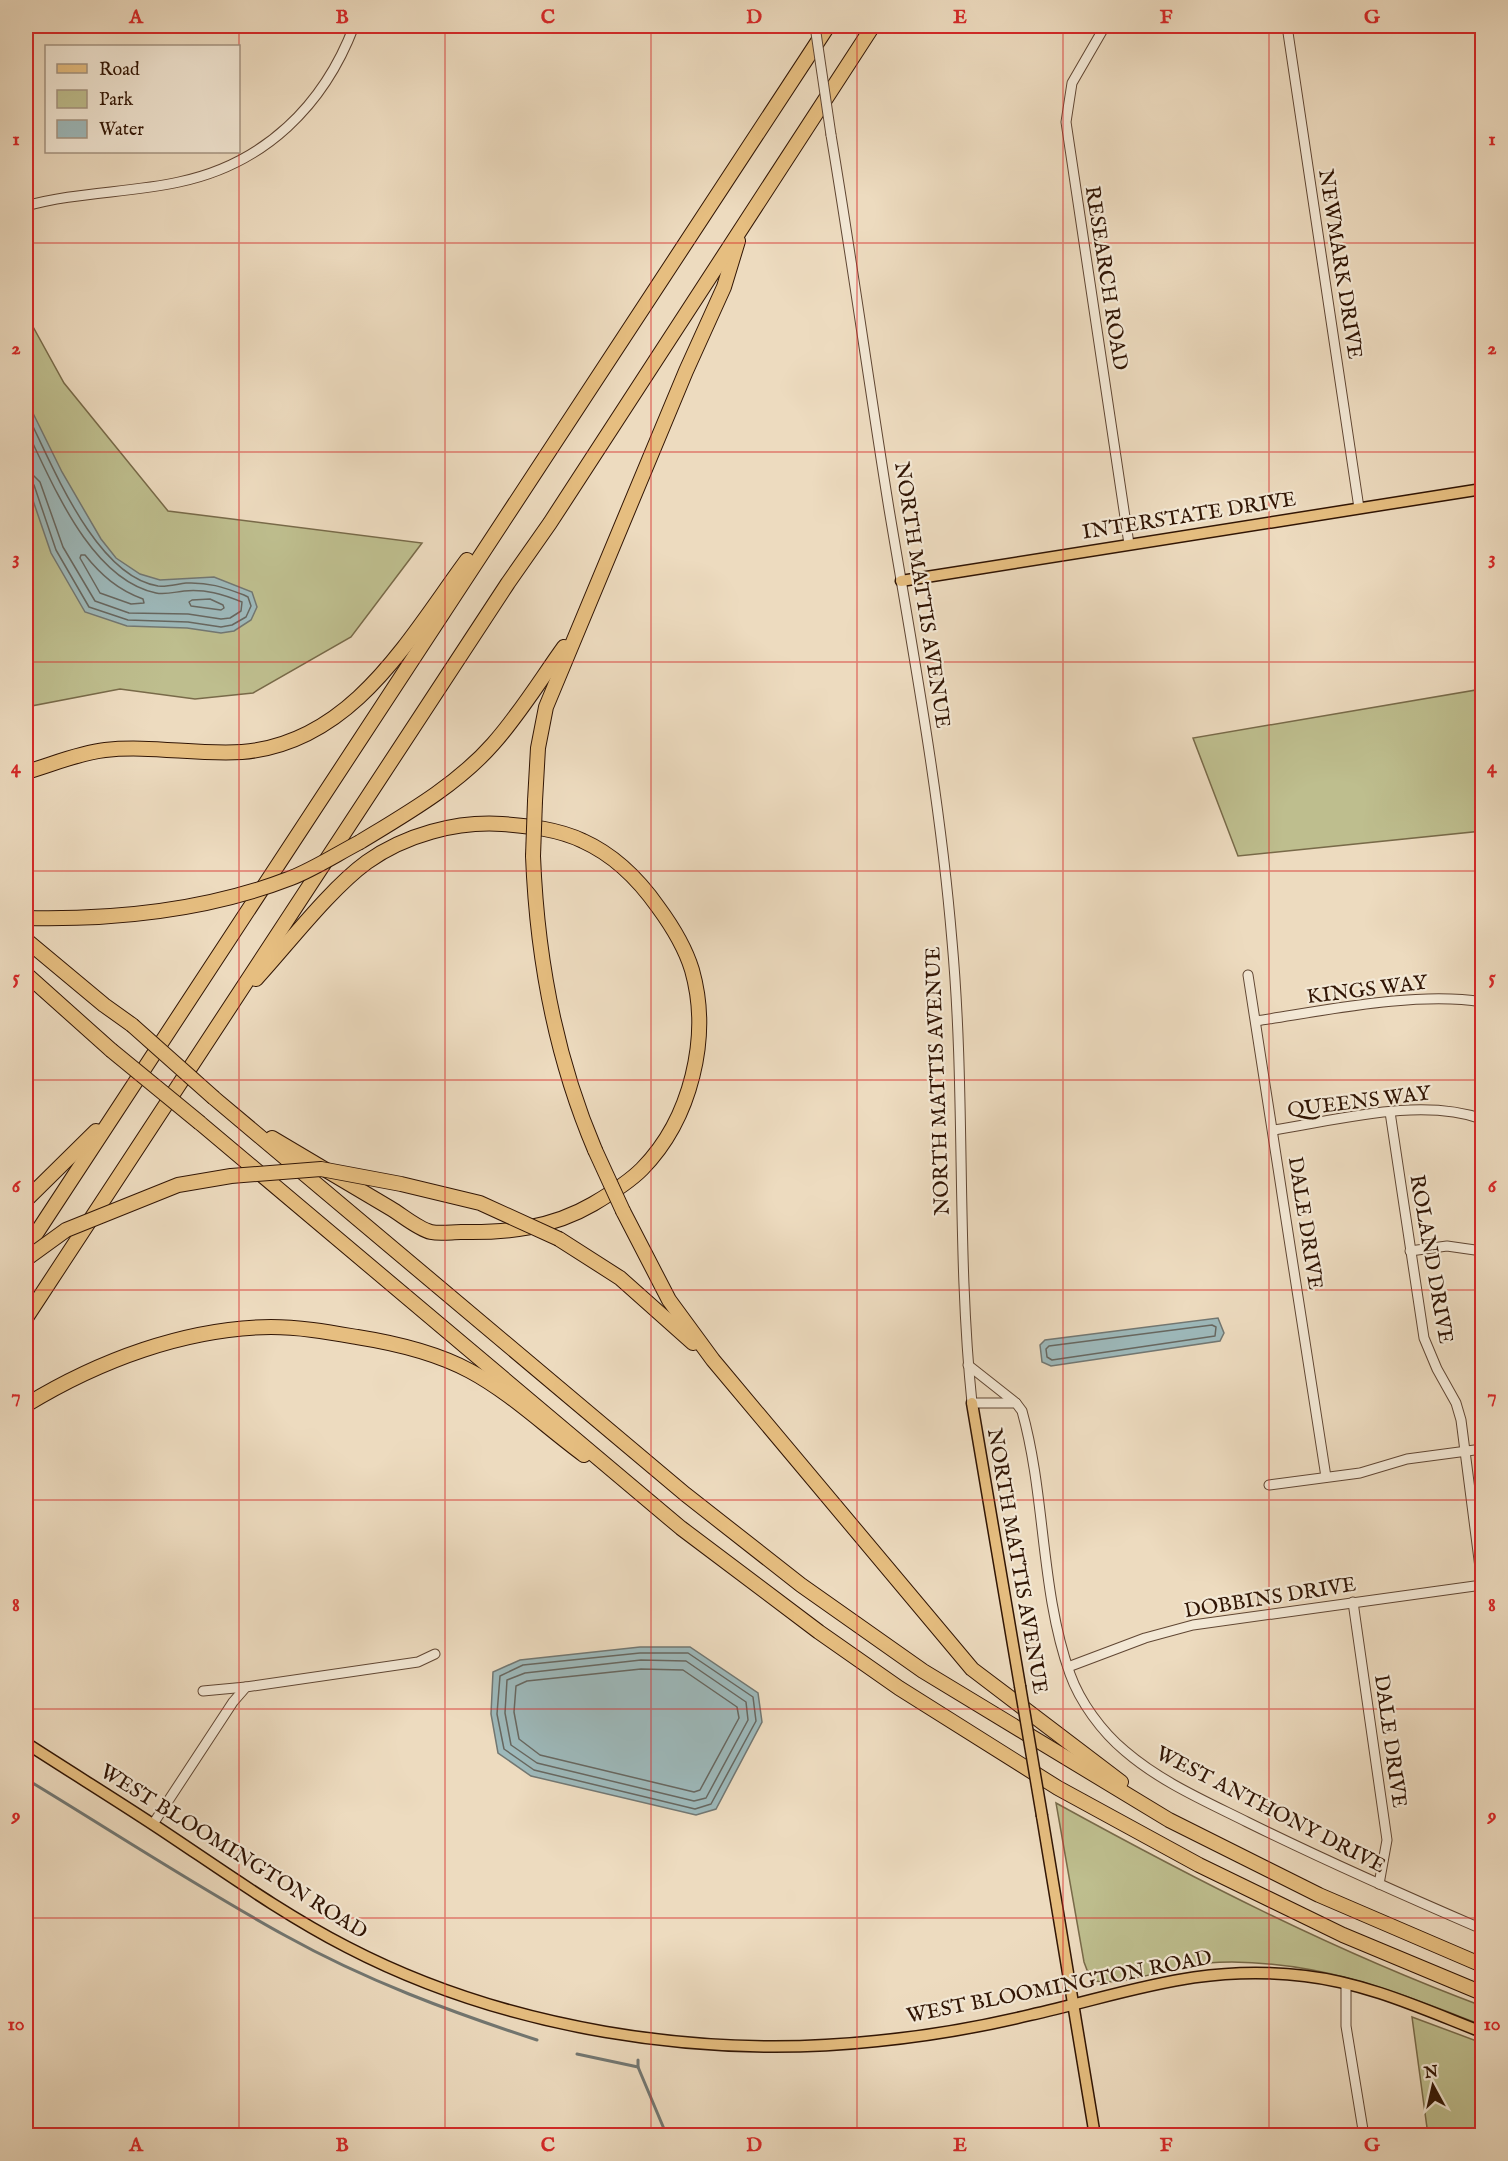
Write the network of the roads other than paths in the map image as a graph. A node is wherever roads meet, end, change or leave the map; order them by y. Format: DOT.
graph roads {
  1 [pos="354,26"];
  2 [pos="815,26"];
  3 [pos="828,26"];
  4 [pos="873,26"];
  5 [pos="1105,26"];
  6 [pos="1287,26"];
  7 [pos="28,204"];
  8 [pos="744,225"];
  9 [pos="524,488"];
  10 [pos="1482,489"];
  11 [pos="1359,508"];
  12 [pos="1129,544"];
  13 [pos="902,581"];
  14 [pos="578,629"];
  15 [pos="26,772"];
  16 [pos="26,918"];
  17 [pos="26,940"];
  18 [pos="26,974"];
  19 [pos="1248,975"];
  20 [pos="26,983"];
  21 [pos="1482,1002"];
  22 [pos="227,1012"];
  23 [pos="81,1021"];
  24 [pos="1256,1021"];
  25 [pos="1390,1112"];
  26 [pos="115,1113"];
  27 [pos="238,1118"];
  28 [pos="1482,1119"];
  29 [pos="1274,1130"];
  30 [pos="26,1200"];
  31 [pos="26,1249"];
  32 [pos="1410,1251"];
  33 [pos="1482,1251"];
  34 [pos="26,1259"];
  35 [pos="26,1318"];
  36 [pos="713,1360"];
  37 [pos="968,1365"];
  38 [pos="972,1403"];
  39 [pos="1016,1403"];
  40 [pos="26,1405"];
  41 [pos="1482,1449"];
  42 [pos="1466,1452"];
  43 [pos="1326,1477"];
  44 [pos="1269,1485"];
  45 [pos="640,1495"];
  46 [pos="1482,1584"];
  47 [pos="1353,1602"];
  48 [pos="435,1654"];
  49 [pos="1068,1667"];
  50 [pos="246,1687"];
  51 [pos="203,1691"];
  52 [pos="26,1743"];
  53 [pos="1169,1820"];
  54 [pos="153,1824"];
  55 [pos="1379,1884"];
  56 [pos="1482,1929"];
  57 [pos="1482,1965"];
  58 [pos="1347,1984"];
  59 [pos="1482,1993"];
  60 [pos="1075,2004"];
  61 [pos="1482,2032"];
  62 [pos="1095,2136"];
  63 [pos="1364,2136"];
  1 -- 7 [label="street"];
  2 -- 13 [label="street, NORTH MATTIS AVENUE, bridge"];
  3 -- 9 [label="highway"];
  4 -- 8 [label="highway"];
  5 -- 12 [label="street, RESEARCH ROAD"];
  6 -- 11 [label="street, NEWMARK DRIVE"];
  8 -- 14 [label="highway"];
  8 -- 22 [label="highway"];
  9 -- 15 [label="highway"];
  9 -- 26 [label="highway"];
  10 -- 11 [label="main road, INTERSTATE DRIVE"];
  11 -- 12 [label="main road, INTERSTATE DRIVE"];
  12 -- 13 [label="main road, INTERSTATE DRIVE"];
  13 -- 37 [label="street, NORTH MATTIS AVENUE"];
  14 -- 16 [label="highway, bridge"];
  14 -- 36 [label="highway, bridge"];
  17 -- 27 [label="highway, bridge"];
  18 -- 23 [label="highway"];
  19 -- 24 [label="street, DALE DRIVE"];
  20 -- 23 [label="highway"];
  21 -- 24 [label="street, KINGS WAY"];
  22 -- 27 [label="highway"];
  22 -- 35 [label="highway"];
  23 -- 45 [label="highway, bridge"];
  24 -- 29 [label="street, DALE DRIVE"];
  25 -- 28 [label="street, QUEENS WAY"];
  25 -- 29 [label="street, QUEENS WAY"];
  25 -- 32 [label="street, ROLAND DRIVE"];
  26 -- 30 [label="highway"];
  26 -- 31 [label="highway"];
  27 -- 53 [label="highway"];
  29 -- 43 [label="street, DALE DRIVE"];
  32 -- 33 [label="street"];
  32 -- 42 [label="street, ROLAND DRIVE"];
  34 -- 36 [label="highway, bridge"];
  36 -- 53 [label="highway"];
  37 -- 38 [label="street, NORTH MATTIS AVENUE"];
  37 -- 39 [label="street"];
  38 -- 39 [label="street"];
  38 -- 60 [label="main road, NORTH MATTIS AVENUE, bridge"];
  39 -- 49 [label="street, WEST ANTHONY DRIVE"];
  40 -- 45 [label="highway"];
  41 -- 42 [label="street"];
  42 -- 43 [label="street"];
  42 -- 46 [label="street, ROLAND DRIVE"];
  43 -- 44 [label="street"];
  45 -- 59 [label="highway"];
  46 -- 47 [label="street, DOBBINS DRIVE"];
  47 -- 49 [label="street, DOBBINS DRIVE"];
  47 -- 55 [label="street, DALE DRIVE"];
  48 -- 50 [label="street"];
  49 -- 55 [label="street, WEST ANTHONY DRIVE"];
  50 -- 51 [label="street"];
  50 -- 54 [label="street"];
  52 -- 54 [label="main road, WEST BLOOMINGTON ROAD"];
  53 -- 57 [label="highway"];
  54 -- 60 [label="main road, WEST BLOOMINGTON ROAD"];
  55 -- 56 [label="street, WEST ANTHONY DRIVE"];
  58 -- 60 [label="main road, WEST BLOOMINGTON ROAD"];
  58 -- 61 [label="main road, WEST BLOOMINGTON ROAD"];
  58 -- 63 [label="street"];
  60 -- 62 [label="main road, NORTH MATTIS AVENUE"];
}
